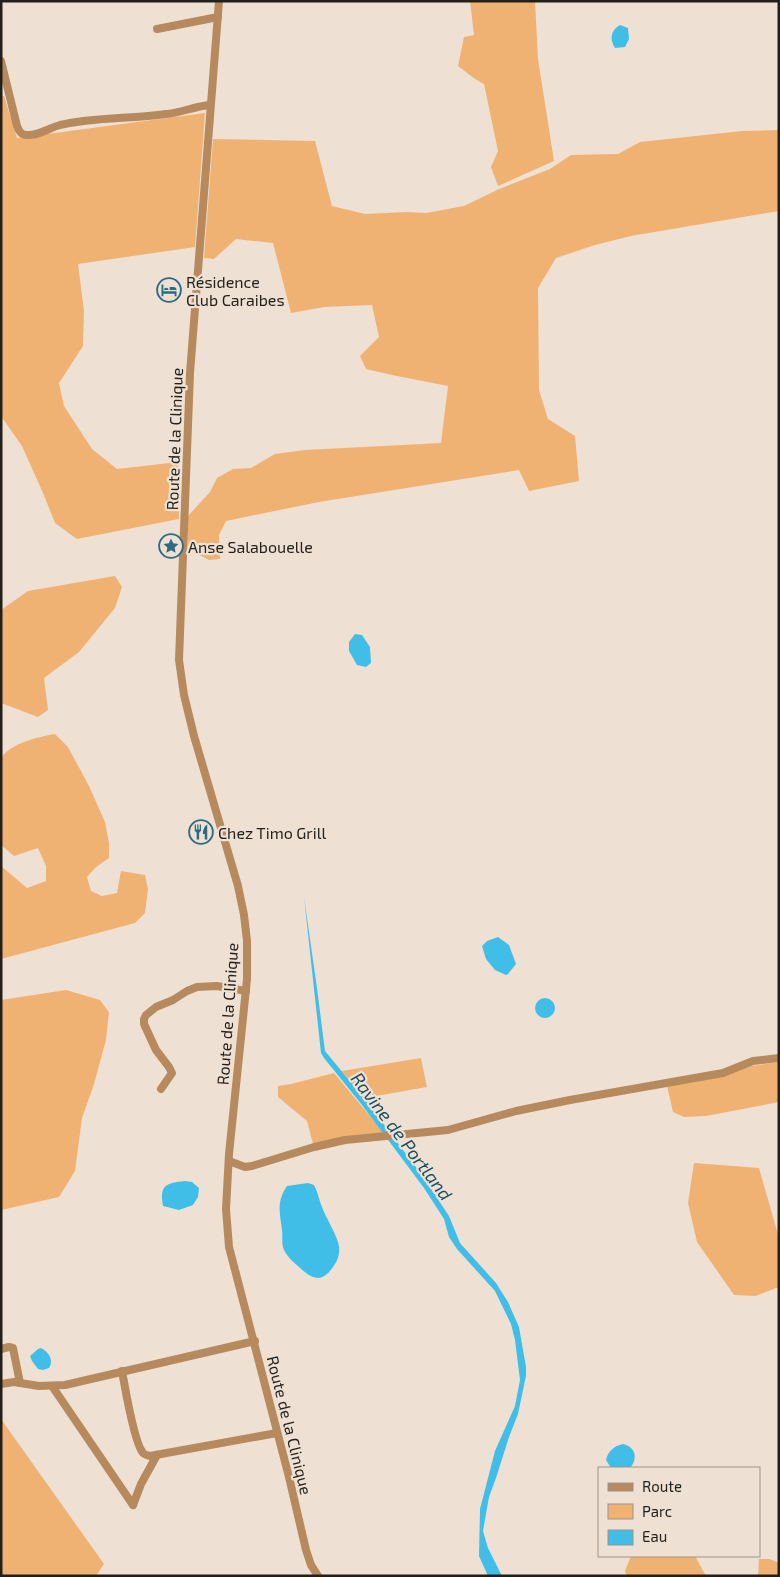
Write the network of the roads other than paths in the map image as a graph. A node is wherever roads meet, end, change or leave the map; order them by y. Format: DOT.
graph roads {
  1 [pos="219,1"];
  2 [pos="218,17"];
  3 [pos="157,29"];
  4 [pos="1,61"];
  5 [pos="210,105"];
  6 [pos="246,991"];
  7 [pos="779,1058"];
  8 [pos="161,1088"];
  9 [pos="229,1161"];
  10 [pos="255,1341"];
  11 [pos="1,1348"];
  12 [pos="122,1371"];
  13 [pos="20,1383"];
  14 [pos="1,1384"];
  15 [pos="52,1386"];
  16 [pos="277,1433"];
  17 [pos="157,1455"];
  18 [pos="318,1576"];
  1 -- 2 [label="street, Route de la Clinique"];
  2 -- 3 [label="street"];
  2 -- 5 [label="street, Route de la Clinique"];
  4 -- 5 [label="street"];
  5 -- 6 [label="street, Route de la Clinique"];
  6 -- 8 [label="street"];
  6 -- 9 [label="street, Route de la Clinique"];
  7 -- 9 [label="street"];
  9 -- 10 [label="street, Route de la Clinique"];
  10 -- 12 [label="street"];
  10 -- 16 [label="street, Route de la Clinique"];
  11 -- 13 [label="street"];
  12 -- 15 [label="street"];
  12 -- 17 [label="street"];
  13 -- 14 [label="street"];
  13 -- 15 [label="street"];
  15 -- 17 [label="street"];
  16 -- 17 [label="street"];
  16 -- 18 [label="street, Route de la Clinique"];
}
